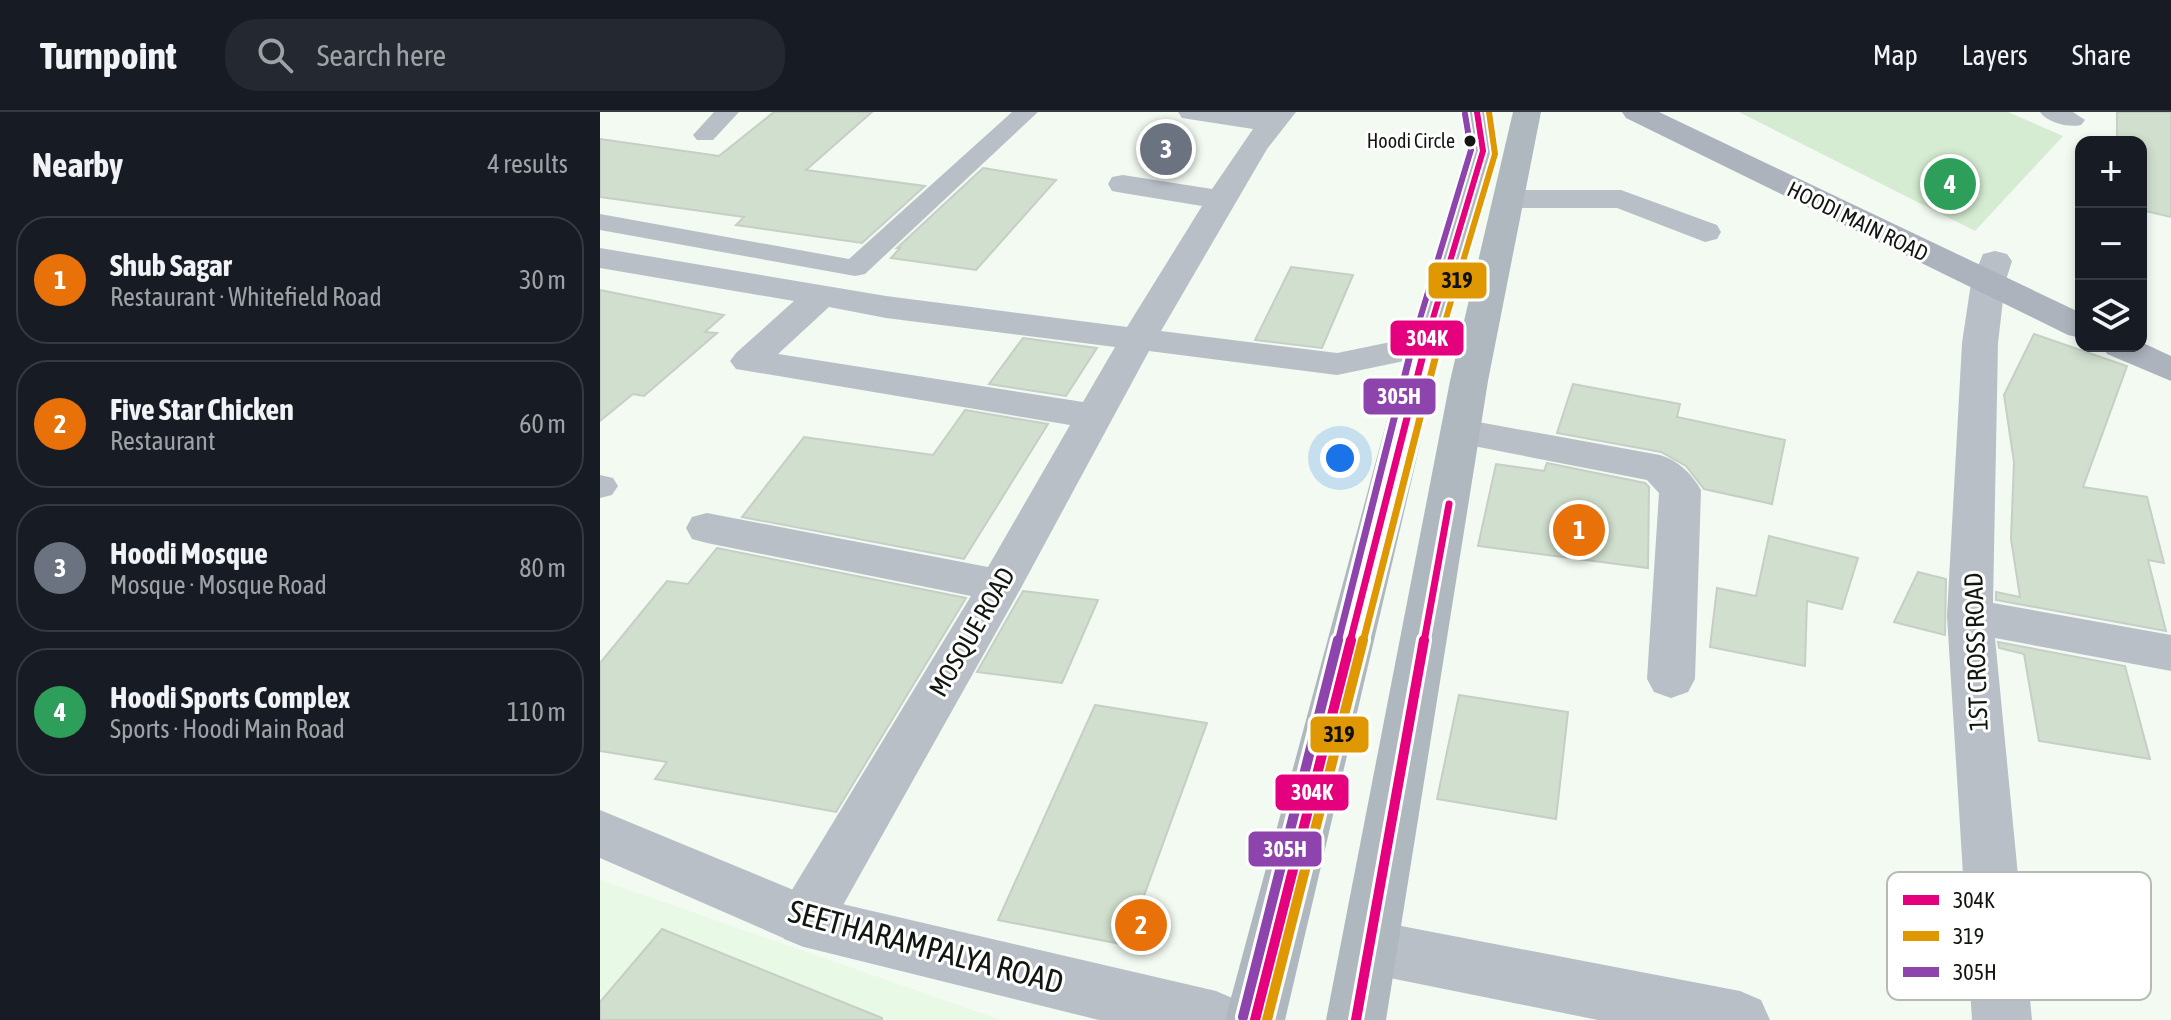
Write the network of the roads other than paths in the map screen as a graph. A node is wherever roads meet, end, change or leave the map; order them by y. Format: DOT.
graph roads {
  1 [pos="727,112"];
  2 [pos="1026,112"];
  3 [pos="1192,112"];
  4 [pos="1477,112"];
  5 [pos="1527,112"];
  6 [pos="1636,112"];
  7 [pos="1670,112"];
  8 [pos="1270,127"];
  9 [pos="705,135"];
  10 [pos="1123,184"];
  11 [pos="1509,199"];
  12 [pos="1221,200"];
  13 [pos="600,222"];
  14 [pos="1705,232"];
  15 [pos="600,258"];
  16 [pos="1991,272"];
  17 [pos="821,295"];
  18 [pos="2075,299"];
  19 [pos="2075,323"];
  20 [pos="2147,331"];
  21 [pos="1137,340"];
  22 [pos="2171,342"];
  23 [pos="1425,346"];
  24 [pos="2133,352"];
  25 [pos="2171,370"];
  26 [pos="1094,416"];
  27 [pos="1462,432"];
  28 [pos="707,528"];
  29 [pos="1000,586"];
  30 [pos="1970,616"];
  31 [pos="2171,653"];
  32 [pos="1671,679"];
  33 [pos="600,833"];
  34 [pos="1990,872"];
  35 [pos="804,921"];
  36 [pos="1370,947"];
  37 [pos="2000,1000"];
  38 [pos="1216,1020"];
  39 [pos="1255,1020"];
  40 [pos="1356,1020"];
  41 [pos="1740,1020"];
  42 [pos="2002,1020"];
  1 -- 9 [label="lane"];
  2 -- 13 [label="lane"];
  3 -- 8 [label="street"];
  4 -- 23 [label="main road"];
  5 -- 11 [label="main road"];
  6 -- 16 [label="main road, HOODI MAIN ROAD"];
  7 -- 16 [label="main road"];
  8 -- 12 [label="street, MOSQUE ROAD"];
  10 -- 12 [label="street"];
  11 -- 14 [label="street"];
  11 -- 27 [label="main road"];
  12 -- 21 [label="street, MOSQUE ROAD"];
  15 -- 17 [label="street"];
  16 -- 18 [label="main road"];
  16 -- 19 [label="main road, HOODI MAIN ROAD"];
  16 -- 30 [label="street, 1ST CROSS ROAD"];
  17 -- 21 [label="street"];
  17 -- 26 [label="street"];
  20 -- 22 [label="main road"];
  21 -- 23 [label="street"];
  21 -- 26 [label="street, MOSQUE ROAD"];
  23 -- 39 [label="main road"];
  24 -- 25 [label="main road"];
  26 -- 29 [label="street, MOSQUE ROAD"];
  27 -- 32 [label="street"];
  27 -- 36 [label="main road"];
  28 -- 29 [label="street"];
  29 -- 35 [label="street, MOSQUE ROAD"];
  30 -- 31 [label="street"];
  30 -- 34 [label="street, 1ST CROSS ROAD"];
  33 -- 35 [label="street, SEETHARAMPALYA ROAD"];
  35 -- 38 [label="street, SEETHARAMPALYA ROAD"];
  36 -- 40 [label="main road"];
  36 -- 41 [label="street"];
  37 -- 42 [label="street, 1ST CROSS ROAD"];
}
